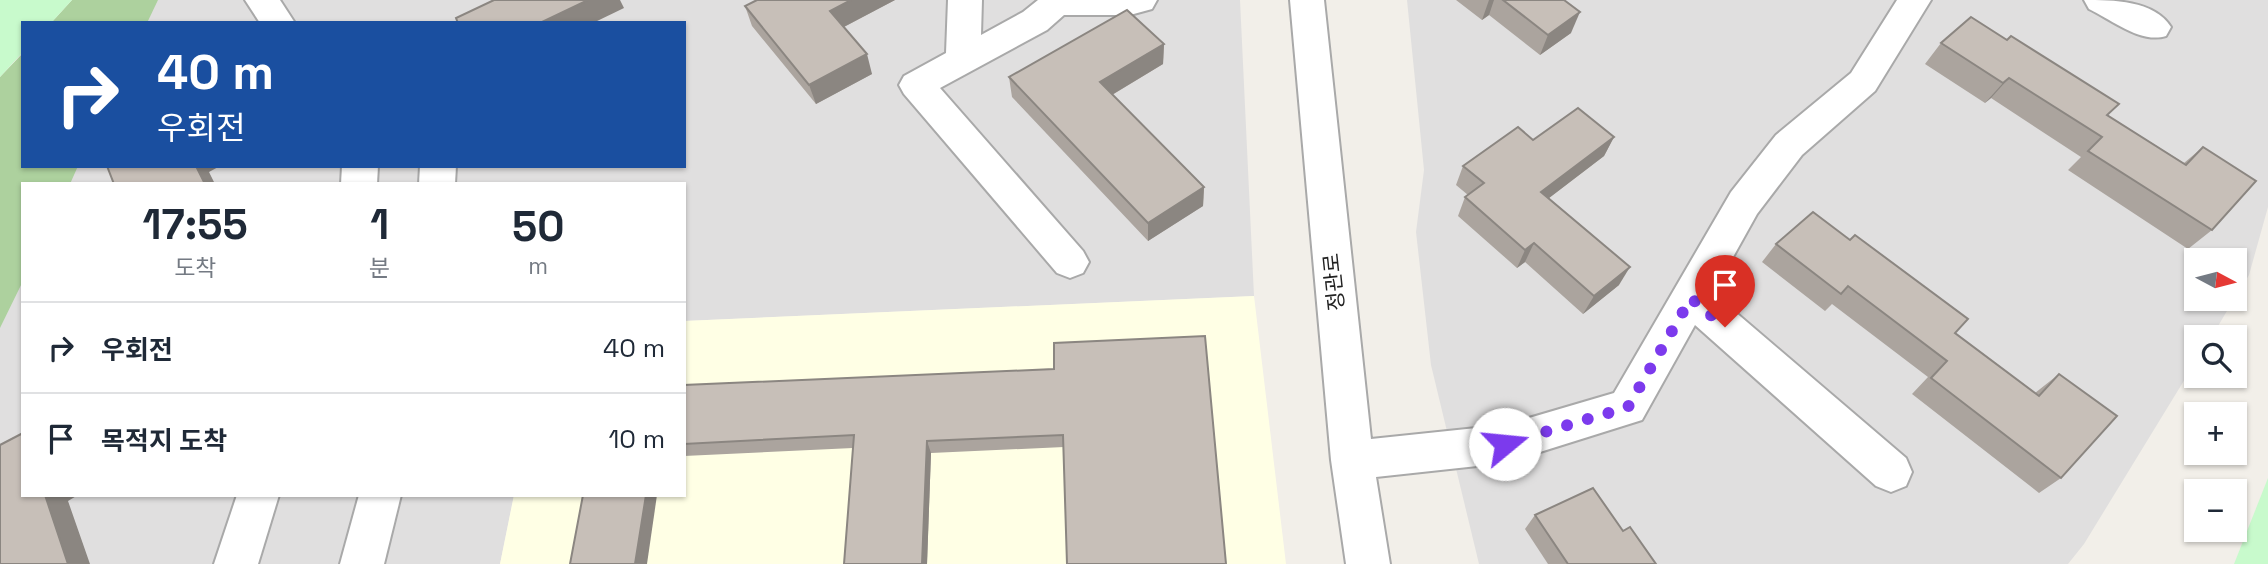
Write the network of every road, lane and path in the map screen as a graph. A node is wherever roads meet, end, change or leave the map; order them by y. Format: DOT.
graph roads {
  1 [pos="261,0"];
  2 [pos="965,0"];
  3 [pos="1140,0"];
  4 [pos="1307,0"];
  5 [pos="1914,0"];
  6 [pos="2101,0"];
  7 [pos="1060,1"];
  8 [pos="277,21"];
  9 [pos="2154,27"];
  10 [pos="963,60"];
  11 [pos="1070,262"];
  12 [pos="1691,298"];
  13 [pos="1352,460"];
  14 [pos="1891,471"];
  15 [pos="257,497"];
  16 [pos="379,497"];
  17 [pos="236,564"];
  18 [pos="362,564"];
  19 [pos="1368,564"];
  1 -- 8 [label="street"];
  2 -- 10 [label="street"];
  3 -- 7 [label="street"];
  4 -- 13 [label="street, 정관로"];
  5 -- 12 [label="street"];
  6 -- 9 [label="street"];
  7 -- 10 [label="street"];
  10 -- 11 [label="street"];
  12 -- 13 [label="street"];
  12 -- 14 [label="street"];
  13 -- 19 [label="street, 정관로"];
  15 -- 17 [label="street"];
  16 -- 18 [label="street"];
}
